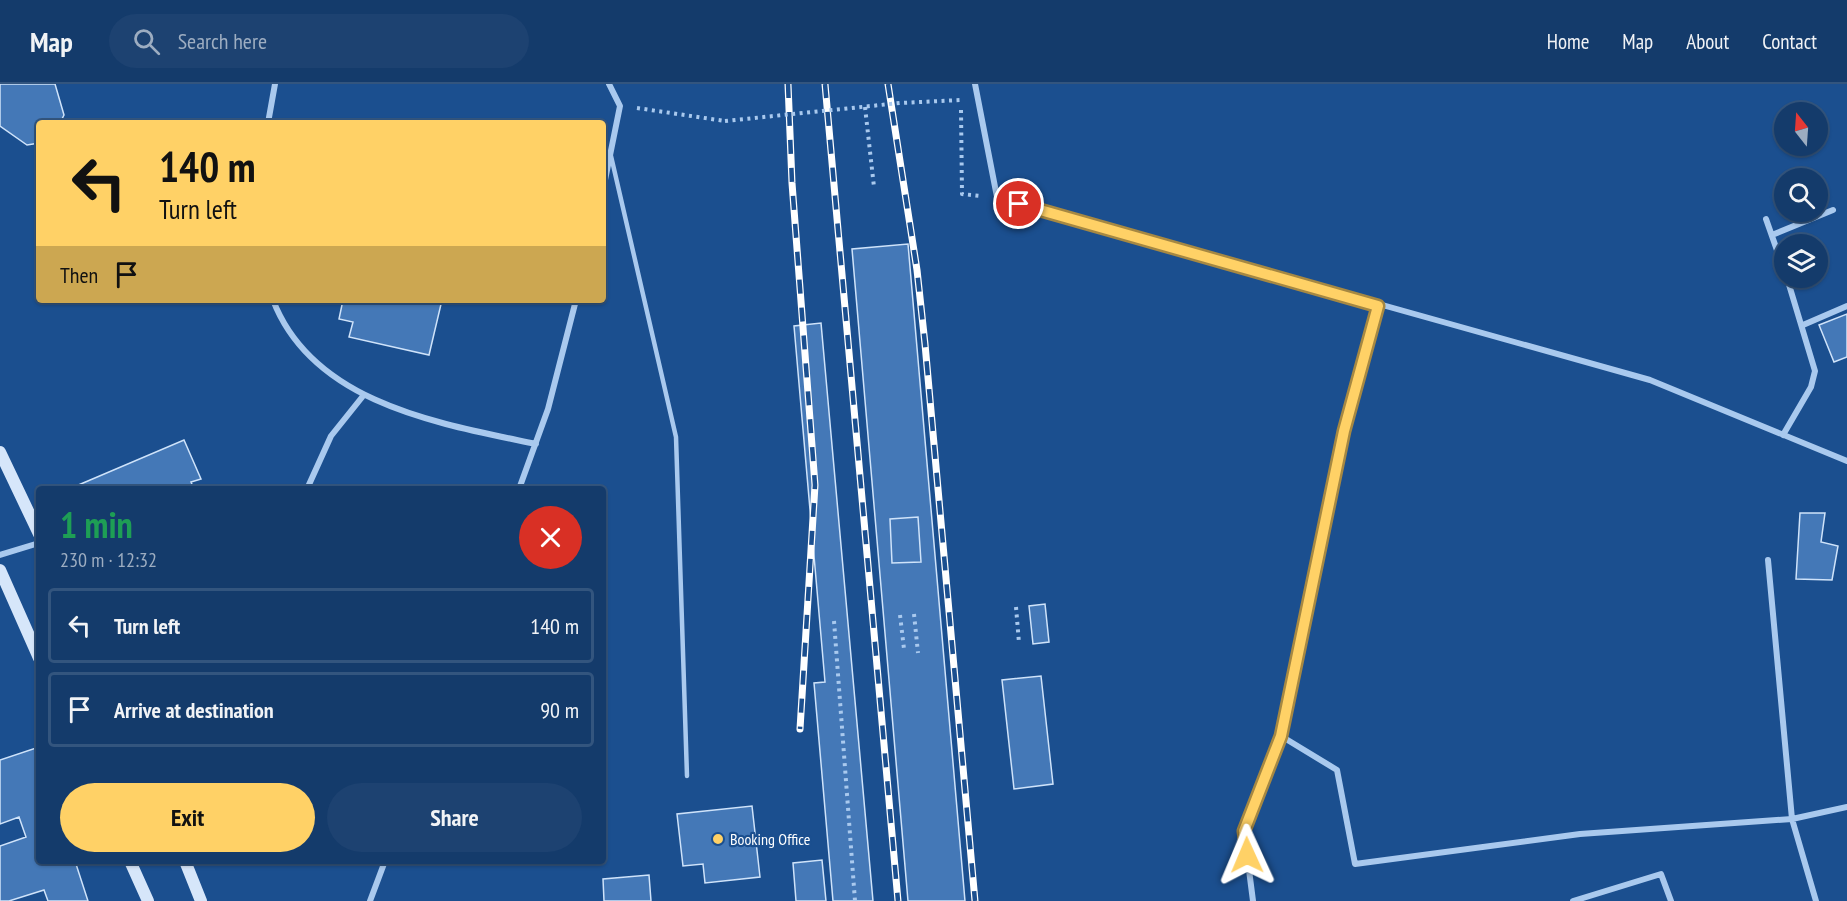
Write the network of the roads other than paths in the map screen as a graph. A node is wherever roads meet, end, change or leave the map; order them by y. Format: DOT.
graph roads {
  1 [pos="275,84"];
  2 [pos="609,84"];
  3 [pos="975,84"];
  4 [pos="269,120"];
  5 [pos="611,156"];
  6 [pos="606,177"];
  7 [pos="1833,210"];
  8 [pos="1766,219"];
  9 [pos="1772,235"];
  10 [pos="1774,241"];
  11 [pos="1790,288"];
  12 [pos="275,303"];
  13 [pos="575,303"];
  14 [pos="1378,306"];
  15 [pos="1847,306"];
  16 [pos="1803,325"];
  17 [pos="363,396"];
  18 [pos="1783,435"];
  19 [pos="536,444"];
  20 [pos="0,452"];
  21 [pos="1847,461"];
  22 [pos="308,486"];
  23 [pos="520,486"];
  24 [pos="36,528"];
  25 [pos="36,544"];
  26 [pos="0,555"];
  27 [pos="1768,561"];
  28 [pos="0,570"];
  29 [pos="36,651"];
  30 [pos="1281,736"];
  31 [pos="687,776"];
  32 [pos="1847,807"];
  33 [pos="1792,819"];
  34 [pos="131,864"];
  35 [pos="186,864"];
  36 [pos="384,864"];
  37 [pos="147,901"];
  38 [pos="201,901"];
  39 [pos="370,901"];
  40 [pos="1253,901"];
  41 [pos="1573,901"];
  42 [pos="1671,901"];
  43 [pos="1816,901"];
  1 -- 4 [label="street"];
  2 -- 5 [label="street"];
  3 -- 14 [label="street"];
  5 -- 6 [label="street"];
  5 -- 31 [label="lane"];
  7 -- 9 [label="street"];
  8 -- 9 [label="street"];
  9 -- 10 [label="street"];
  11 -- 16 [label="street"];
  12 -- 17 [label="street"];
  13 -- 19 [label="street"];
  14 -- 18 [label="street"];
  14 -- 30 [label="street"];
  15 -- 16 [label="street"];
  16 -- 18 [label="street"];
  17 -- 19 [label="street"];
  17 -- 22 [label="street"];
  18 -- 21 [label="street"];
  19 -- 23 [label="street"];
  20 -- 24 [label="main road"];
  25 -- 26 [label="street"];
  27 -- 33 [label="street"];
  28 -- 29 [label="main road"];
  30 -- 33 [label="street"];
  30 -- 40 [label="street"];
  32 -- 33 [label="street"];
  33 -- 43 [label="street"];
  34 -- 37 [label="main road"];
  35 -- 38 [label="main road"];
  36 -- 39 [label="street"];
  41 -- 42 [label="street"];
}
